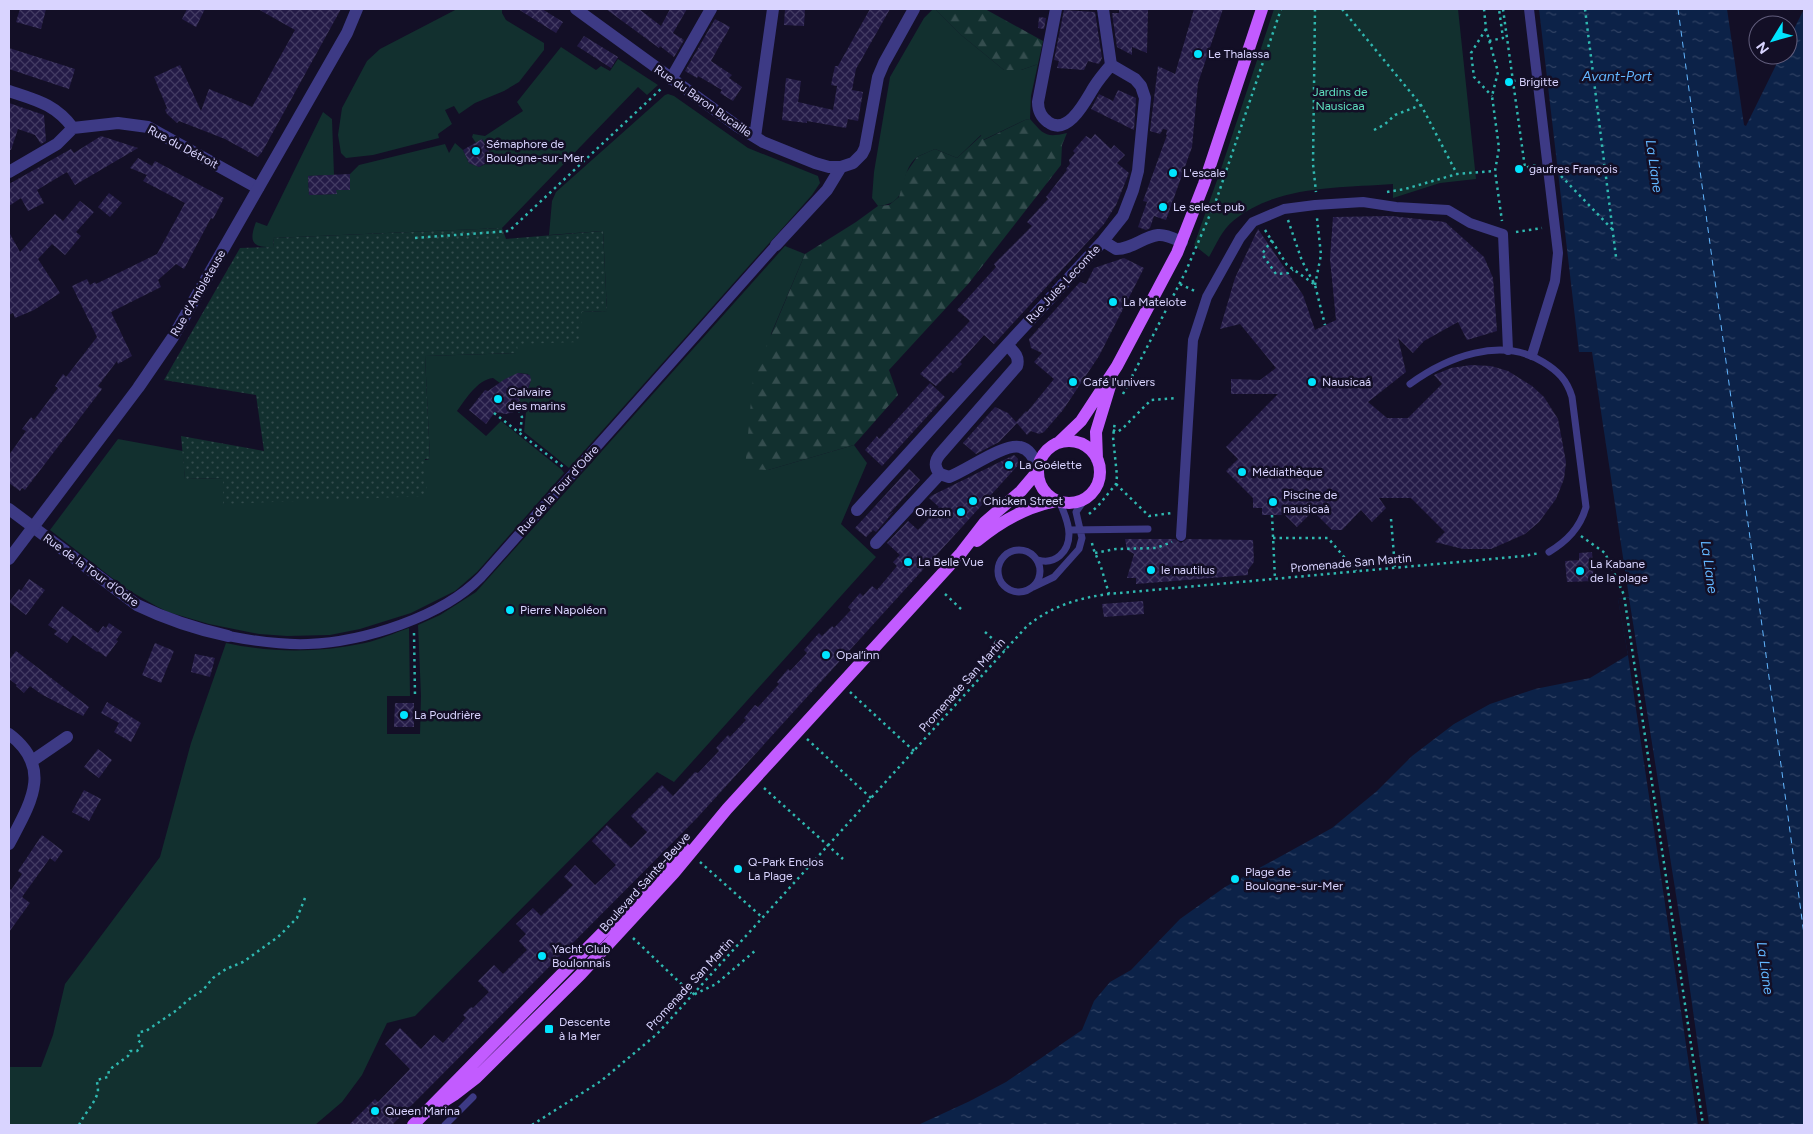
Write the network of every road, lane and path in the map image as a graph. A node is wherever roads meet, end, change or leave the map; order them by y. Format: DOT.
graph roads {
  1 [pos="357,9"];
  2 [pos="576,9"];
  3 [pos="711,9"];
  4 [pos="773,9"];
  5 [pos="914,9"];
  6 [pos="1056,9"];
  7 [pos="1104,9"];
  8 [pos="1262,9"];
  9 [pos="1315,9"];
  10 [pos="1342,9"];
  11 [pos="1482,9"];
  12 [pos="1499,9"];
  13 [pos="1503,9"];
  14 [pos="1530,9"];
  15 [pos="1585,9"];
  16 [pos="1486,29"];
  17 [pos="1489,41"];
  18 [pos="1110,65"];
  19 [pos="671,79"];
  20 [pos="9,91"];
  21 [pos="1492,96"];
  22 [pos="1420,105"];
  23 [pos="73,128"];
  24 [pos="1374,130"];
  25 [pos="755,138"];
  26 [pos="1548,163"];
  27 [pos="841,167"];
  28 [pos="1524,168"];
  29 [pos="1496,171"];
  30 [pos="9,172"];
  31 [pos="1456,174"];
  32 [pos="258,188"];
  33 [pos="1316,190"];
  34 [pos="1386,192"];
  35 [pos="1284,209"];
  36 [pos="1259,220"];
  37 [pos="1556,226"];
  38 [pos="1318,229"];
  39 [pos="1612,229"];
  40 [pos="1503,234"];
  41 [pos="415,238"];
  42 [pos="1272,240"];
  43 [pos="1103,242"];
  44 [pos="1182,242"];
  45 [pos="776,245"];
  46 [pos="1616,257"];
  47 [pos="1293,270"];
  48 [pos="1180,284"];
  49 [pos="1315,285"];
  50 [pos="1208,297"];
  51 [pos="1325,325"];
  52 [pos="1007,344"];
  53 [pos="1508,350"];
  54 [pos="1532,355"];
  55 [pos="1118,366"];
  56 [pos="1410,384"];
  57 [pos="1190,398"];
  58 [pos="516,404"];
  59 [pos="494,414"];
  60 [pos="1114,430"];
  61 [pos="520,433"];
  62 [pos="1058,443"];
  63 [pos="1097,459"];
  64 [pos="1038,469"];
  65 [pos="572,474"];
  66 [pos="940,474"];
  67 [pos="1116,484"];
  68 [pos="1085,499"];
  69 [pos="1058,502"];
  70 [pos="9,509"];
  71 [pos="857,510"];
  72 [pos="1182,512"];
  73 [pos="1272,515"];
  74 [pos="1391,519"];
  75 [pos="33,527"];
  76 [pos="1148,529"];
  77 [pos="1069,530"];
  78 [pos="1080,530"];
  79 [pos="1574,531"];
  80 [pos="1181,536"];
  81 [pos="1273,538"];
  82 [pos="876,543"];
  83 [pos="1549,552"];
  84 [pos="961,553"];
  85 [pos="1094,553"];
  86 [pos="9,559"];
  87 [pos="1038,560"];
  88 [pos="1101,567"];
  89 [pos="1395,568"];
  90 [pos="1357,571"];
  91 [pos="1275,579"];
  92 [pos="1032,587"];
  93 [pos="945,594"];
  94 [pos="1109,594"];
  95 [pos="961,609"];
  96 [pos="413,619"];
  97 [pos="985,632"];
  98 [pos="228,636"];
  99 [pos="1005,650"];
  100 [pos="841,684"];
  101 [pos="415,696"];
  102 [pos="799,731"];
  103 [pos="9,734"];
  104 [pos="68,737"];
  105 [pos="914,751"];
  106 [pos="32,761"];
  107 [pos="762,786"];
  108 [pos="871,798"];
  109 [pos="9,844"];
  110 [pos="828,845"];
  111 [pos="697,859"];
  112 [pos="843,859"];
  113 [pos="305,898"];
  114 [pos="763,918"];
  115 [pos="628,934"];
  116 [pos="756,950"];
  117 [pos="693,995"];
  118 [pos="472,1097"];
  119 [pos="79,1125"];
  120 [pos="413,1125"];
  121 [pos="445,1125"];
  122 [pos="532,1125"];
  123 [pos="1703,1125"];
  1 -- 32 [label="street, Rue d'Ambleteuse"];
  2 -- 19 [label="street, Rue du Baron Bucaille"];
  3 -- 19 [label="street"];
  4 -- 25 [label="street"];
  5 -- 27 [label="street, Rue de la Tour d'Odre"];
  6 -- 18 [label="street"];
  7 -- 18 [label="street"];
  8 -- 44 [label="main road"];
  9 -- 33 [label="path"];
  10 -- 22 [label="path"];
  11 -- 16 [label="path"];
  12 -- 17 [label="path"];
  13 -- 28 [label="path"];
  14 -- 26 [label="street"];
  15 -- 39 [label="path"];
  16 -- 17 [label="path"];
  16 -- 21 [label="path"];
  17 -- 21 [label="path"];
  18 -- 43 [label="street"];
  19 -- 25 [label="street, Rue du Baron Bucaille"];
  19 -- 41 [label="path"];
  20 -- 23 [label="street"];
  21 -- 29 [label="path"];
  22 -- 24 [label="path"];
  22 -- 31 [label="path"];
  23 -- 30 [label="street"];
  23 -- 32 [label="street, Rue du Détroit"];
  25 -- 27 [label="street, Rue du Baron Bucaille"];
  26 -- 37 [label="street"];
  26 -- 39 [label="path"];
  27 -- 45 [label="street, Rue de la Tour d'Odre"];
  29 -- 31 [label="path"];
  29 -- 40 [label="path"];
  31 -- 34 [label="path"];
  32 -- 75 [label="street, Rue d'Ambleteuse"];
  35 -- 36 [label="street"];
  35 -- 40 [label="street"];
  35 -- 49 [label="path"];
  36 -- 42 [label="path"];
  36 -- 50 [label="street"];
  37 -- 40 [label="path"];
  37 -- 54 [label="street"];
  38 -- 49 [label="path"];
  39 -- 46 [label="path"];
  40 -- 53 [label="street"];
  42 -- 47 [label="path"];
  42 -- 47 [label="path"];
  43 -- 44 [label="street, Rue Jules Lecomte"];
  43 -- 52 [label="street, Rue Jules Lecomte"];
  44 -- 55 [label="main road"];
  45 -- 65 [label="street, Rue de la Tour d'Odre"];
  47 -- 49 [label="path"];
  48 -- 50 [label="path"];
  49 -- 51 [label="path"];
  50 -- 57 [label="street"];
  52 -- 66 [label="street"];
  52 -- 71 [label="street, Rue Jules Lecomte"];
  53 -- 54 [label="lane"];
  53 -- 56 [label="lane"];
  54 -- 79 [label="lane"];
  55 -- 62 [label="main road"];
  55 -- 63 [label="main road"];
  57 -- 60 [label="path"];
  57 -- 72 [label="street"];
  58 -- 61 [label="path"];
  59 -- 61 [label="path"];
  61 -- 65 [label="path"];
  62 -- 63 [label="main road"];
  62 -- 64 [label="main road"];
  63 -- 68 [label="main road"];
  64 -- 66 [label="street"];
  64 -- 69 [label="main road"];
  64 -- 84 [label="main road, Boulevard Sainte-Beuve"];
  65 -- 96 [label="street, Rue de la Tour d'Odre"];
  66 -- 82 [label="street"];
  67 -- 72 [label="path"];
  68 -- 69 [label="main road"];
  68 -- 78 [label="lane"];
  69 -- 77 [label="lane"];
  69 -- 84 [label="main road, Boulevard Sainte-Beuve"];
  70 -- 75 [label="street, Rue de la Tour d'Odre"];
  72 -- 80 [label="street"];
  73 -- 81 [label="path"];
  74 -- 89 [label="path"];
  75 -- 86 [label="street, Rue d'Ambleteuse"];
  75 -- 98 [label="street, Rue de la Tour d'Odre"];
  76 -- 78 [label="lane"];
  77 -- 78 [label="lane"];
  77 -- 87 [label="lane"];
  78 -- 92 [label="lane"];
  79 -- 83 [label="lane"];
  79 -- 123 [label="path"];
  80 -- 85 [label="path"];
  81 -- 90 [label="path"];
  81 -- 91 [label="path"];
  83 -- 89 [label="path, Promenade San Martin"];
  84 -- 100 [label="main road, Boulevard Sainte-Beuve"];
  87 -- 92 [label="lane"];
  87 -- 92 [label="lane"];
  88 -- 94 [label="path"];
  89 -- 90 [label="path, Promenade San Martin"];
  90 -- 91 [label="path, Promenade San Martin"];
  91 -- 94 [label="path, Promenade San Martin"];
  93 -- 95 [label="path"];
  94 -- 99 [label="path, Promenade San Martin"];
  96 -- 98 [label="street, Rue de la Tour d'Odre"];
  96 -- 101 [label="path"];
  97 -- 99 [label="path"];
  99 -- 105 [label="path, Promenade San Martin"];
  100 -- 102 [label="main road, Boulevard Sainte-Beuve"];
  100 -- 105 [label="path"];
  102 -- 108 [label="path"];
  102 -- 120 [label="main road, Boulevard Sainte-Beuve"];
  103 -- 106 [label="street"];
  104 -- 106 [label="street"];
  105 -- 108 [label="path, Promenade San Martin"];
  106 -- 109 [label="street"];
  107 -- 110 [label="path"];
  108 -- 110 [label="path, Promenade San Martin"];
  110 -- 112 [label="path"];
  110 -- 114 [label="path, Promenade San Martin"];
  111 -- 114 [label="path"];
  113 -- 119 [label="path"];
  114 -- 117 [label="path, Promenade San Martin"];
  115 -- 117 [label="path"];
  116 -- 117 [label="path"];
  117 -- 122 [label="path, Promenade San Martin"];
  118 -- 121 [label="lane"];
}
